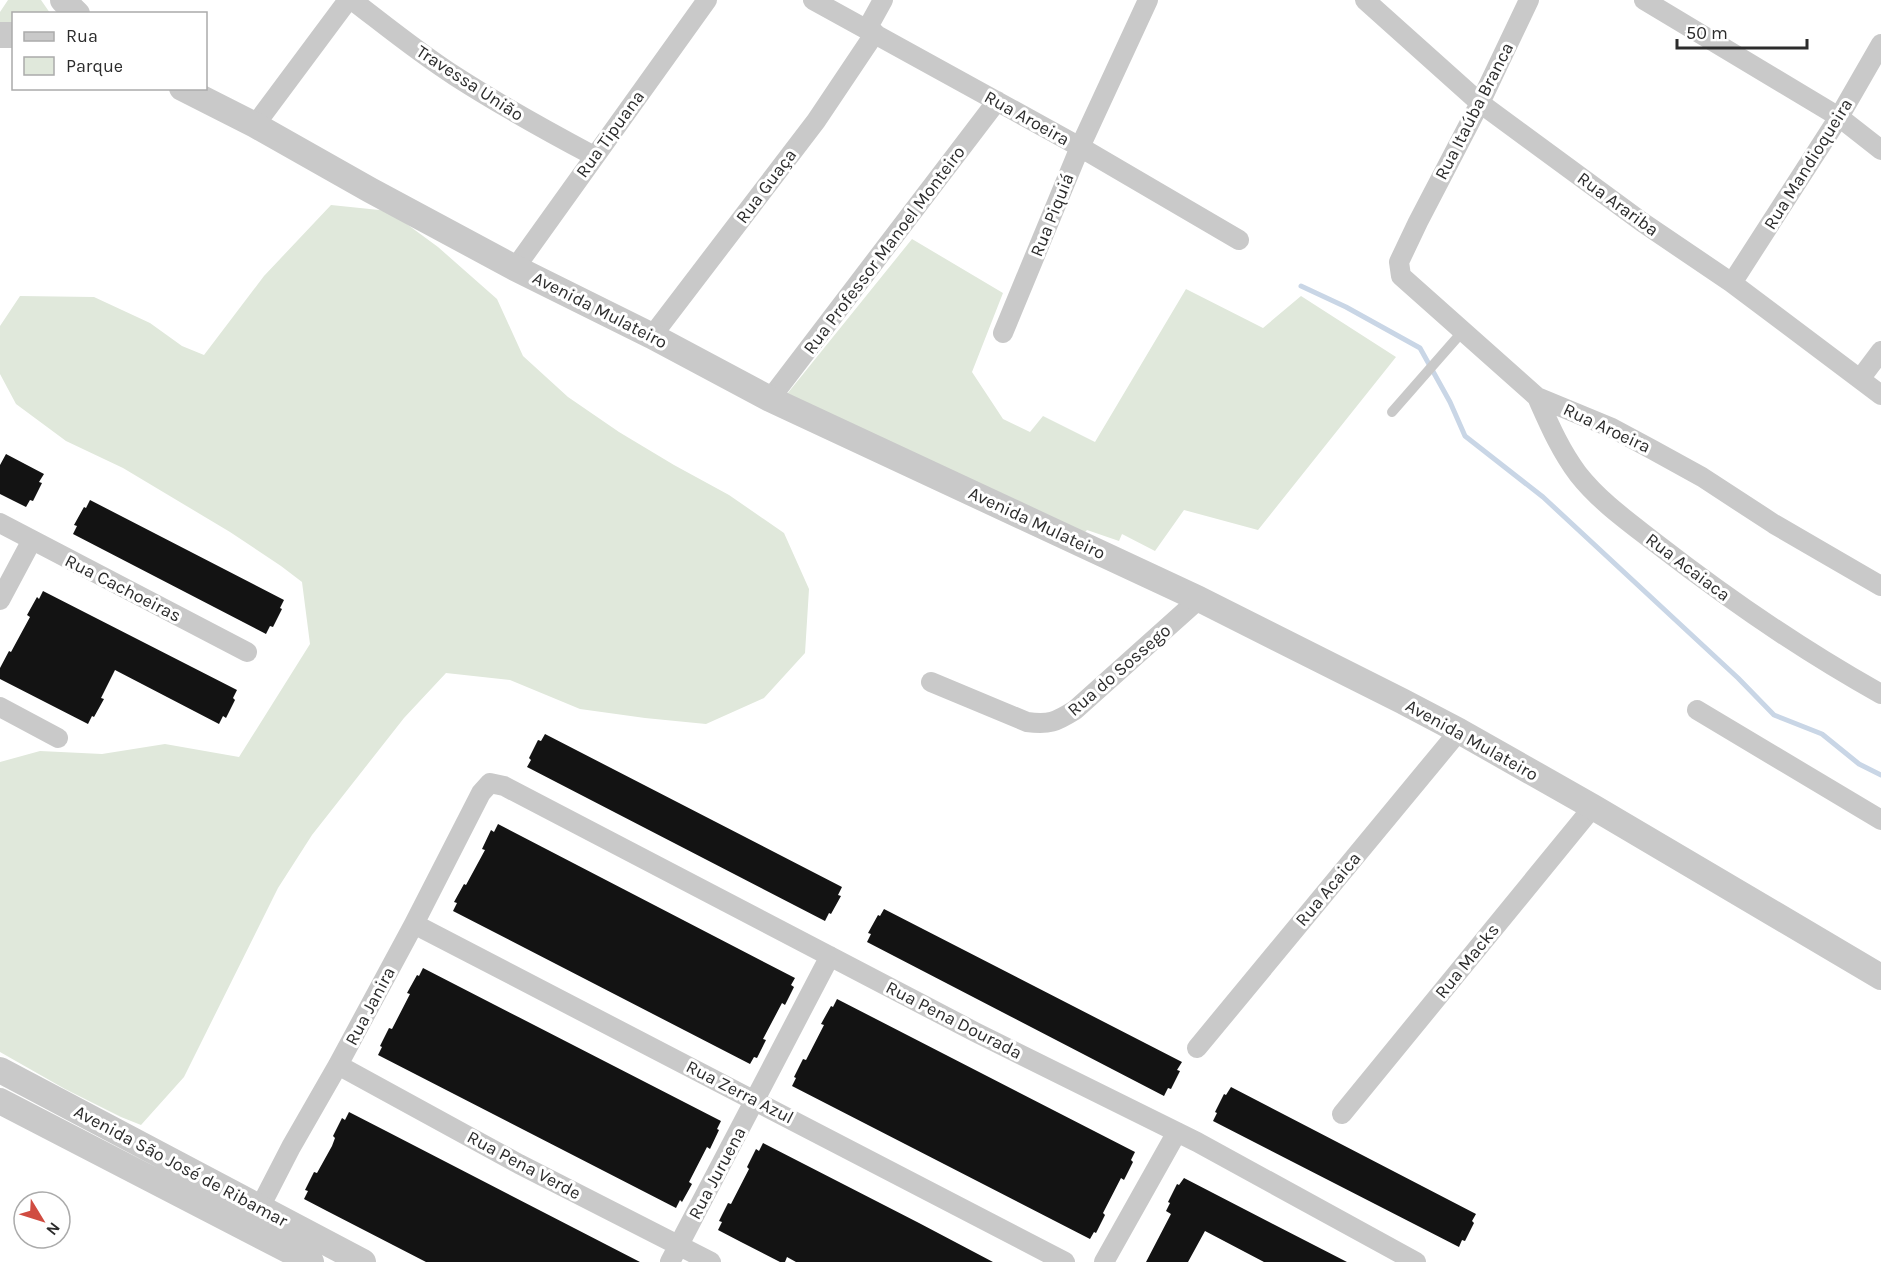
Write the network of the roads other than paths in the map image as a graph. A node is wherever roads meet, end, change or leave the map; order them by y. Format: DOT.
graph roads {
  1 [pos="350,0"];
  2 [pos="707,0"];
  3 [pos="813,0"];
  4 [pos="883,0"];
  5 [pos="1148,0"];
  6 [pos="1365,0"];
  7 [pos="1529,0"];
  8 [pos="1644,0"];
  9 [pos="871,31"];
  10 [pos="1881,44"];
  11 [pos="186,90"];
  12 [pos="997,101"];
  13 [pos="1480,103"];
  14 [pos="1839,117"];
  15 [pos="255,124"];
  16 [pos="1080,147"];
  17 [pos="1881,150"];
  18 [pos="594,156"];
  19 [pos="1418,222"];
  20 [pos="1239,240"];
  21 [pos="515,268"];
  22 [pos="1732,283"];
  23 [pos="1463,332"];
  24 [pos="1003,333"];
  25 [pos="652,336"];
  26 [pos="1881,351"];
  27 [pos="1860,379"];
  28 [pos="1881,395"];
  29 [pos="1537,397"];
  30 [pos="770,399"];
  31 [pos="1392,412"];
  32 [pos="0,523"];
  33 [pos="32,540"];
  34 [pos="1881,586"];
  35 [pos="1199,599"];
  36 [pos="0,600"];
  37 [pos="247,652"];
  38 [pos="931,682"];
  39 [pos="1881,694"];
  40 [pos="0,707"];
  41 [pos="1697,710"];
  42 [pos="1459,731"];
  43 [pos="57,738"];
  44 [pos="490,783"];
  45 [pos="1593,807"];
  46 [pos="1881,820"];
  47 [pos="414,924"];
  48 [pos="831,956"];
  49 [pos="1881,977"];
  50 [pos="1197,1048"];
  51 [pos="338,1065"];
  52 [pos="0,1070"];
  53 [pos="755,1100"];
  54 [pos="0,1101"];
  55 [pos="1342,1114"];
  56 [pos="1177,1132"];
  57 [pos="254,1219"];
  58 [pos="674,1254"];
  59 [pos="310,1262"];
  60 [pos="363,1262"];
  61 [pos="711,1262"];
  62 [pos="1065,1262"];
  63 [pos="1104,1262"];
  64 [pos="1416,1262"];
  1 -- 15 [label="street"];
  1 -- 18 [label="street, Travessa União"];
  2 -- 18 [label="street, Rua Tipuana"];
  3 -- 9 [label="street, Rua Aroeira"];
  4 -- 9 [label="street, Rua Guaça"];
  5 -- 16 [label="street, Rua Piquiá"];
  6 -- 13 [label="street, Rua Arariba"];
  7 -- 13 [label="street, Rua Itaúba Branca"];
  8 -- 14 [label="street"];
  9 -- 12 [label="street, Rua Aroeira"];
  9 -- 25 [label="street, Rua Guaça"];
  10 -- 14 [label="street, Rua Mandioqueira"];
  11 -- 15 [label="street, Avenida Mulateiro"];
  12 -- 16 [label="street, Rua Aroeira"];
  12 -- 30 [label="street, Rua Professor Manoel Monteiro"];
  13 -- 19 [label="street, Rua Itaúba Branca"];
  13 -- 22 [label="street, Rua Arariba"];
  14 -- 17 [label="street"];
  14 -- 22 [label="street, Rua Mandioqueira"];
  15 -- 21 [label="street, Avenida Mulateiro"];
  16 -- 20 [label="street, Rua Aroeira"];
  16 -- 24 [label="street, Rua Piquiá"];
  18 -- 21 [label="street, Rua Tipuana"];
  19 -- 23 [label="street, Rua Aroeira"];
  21 -- 25 [label="street, Avenida Mulateiro"];
  22 -- 27 [label="street, Rua Arariba"];
  23 -- 29 [label="street, Rua Aroeira"];
  23 -- 31 [label="lane"];
  25 -- 30 [label="street, Avenida Mulateiro"];
  26 -- 27 [label="street"];
  27 -- 28 [label="street, Rua Arariba"];
  29 -- 34 [label="street, Rua Aroeira"];
  29 -- 39 [label="street, Rua Acaiaca"];
  30 -- 35 [label="street, Avenida Mulateiro"];
  32 -- 33 [label="street, Rua Cachoeiras"];
  33 -- 36 [label="street"];
  33 -- 37 [label="street, Rua Cachoeiras"];
  35 -- 38 [label="street, Rua do Sossego"];
  35 -- 42 [label="street, Avenida Mulateiro"];
  40 -- 43 [label="street"];
  41 -- 46 [label="street"];
  42 -- 45 [label="street, Avenida Mulateiro"];
  42 -- 50 [label="street, Rua Acaica"];
  44 -- 47 [label="street, Rua Janira"];
  44 -- 48 [label="street, Rua Pena Dourada"];
  45 -- 49 [label="street, Avenida Mulateiro"];
  45 -- 55 [label="street, Rua Macks"];
  47 -- 51 [label="street, Rua Janira"];
  47 -- 53 [label="street, Rua Zerra Azul"];
  48 -- 53 [label="street, Rua Juruena"];
  48 -- 56 [label="street, Rua Pena Dourada"];
  51 -- 57 [label="street, Rua Janira"];
  51 -- 58 [label="street, Rua Pena Verde"];
  52 -- 57 [label="street, Avenida São José de Ribamar"];
  53 -- 58 [label="street, Rua Juruena"];
  53 -- 62 [label="street, Rua Zerra Azul"];
  54 -- 57 [label="street, Avenida São José de Ribamar"];
  56 -- 63 [label="street"];
  56 -- 64 [label="street, Rua Pena Dourada"];
  57 -- 59 [label="street, Avenida São José de Ribamar"];
  57 -- 60 [label="street, Avenida São José de Ribamar"];
  58 -- 61 [label="street, Rua Pena Verde"];
}
